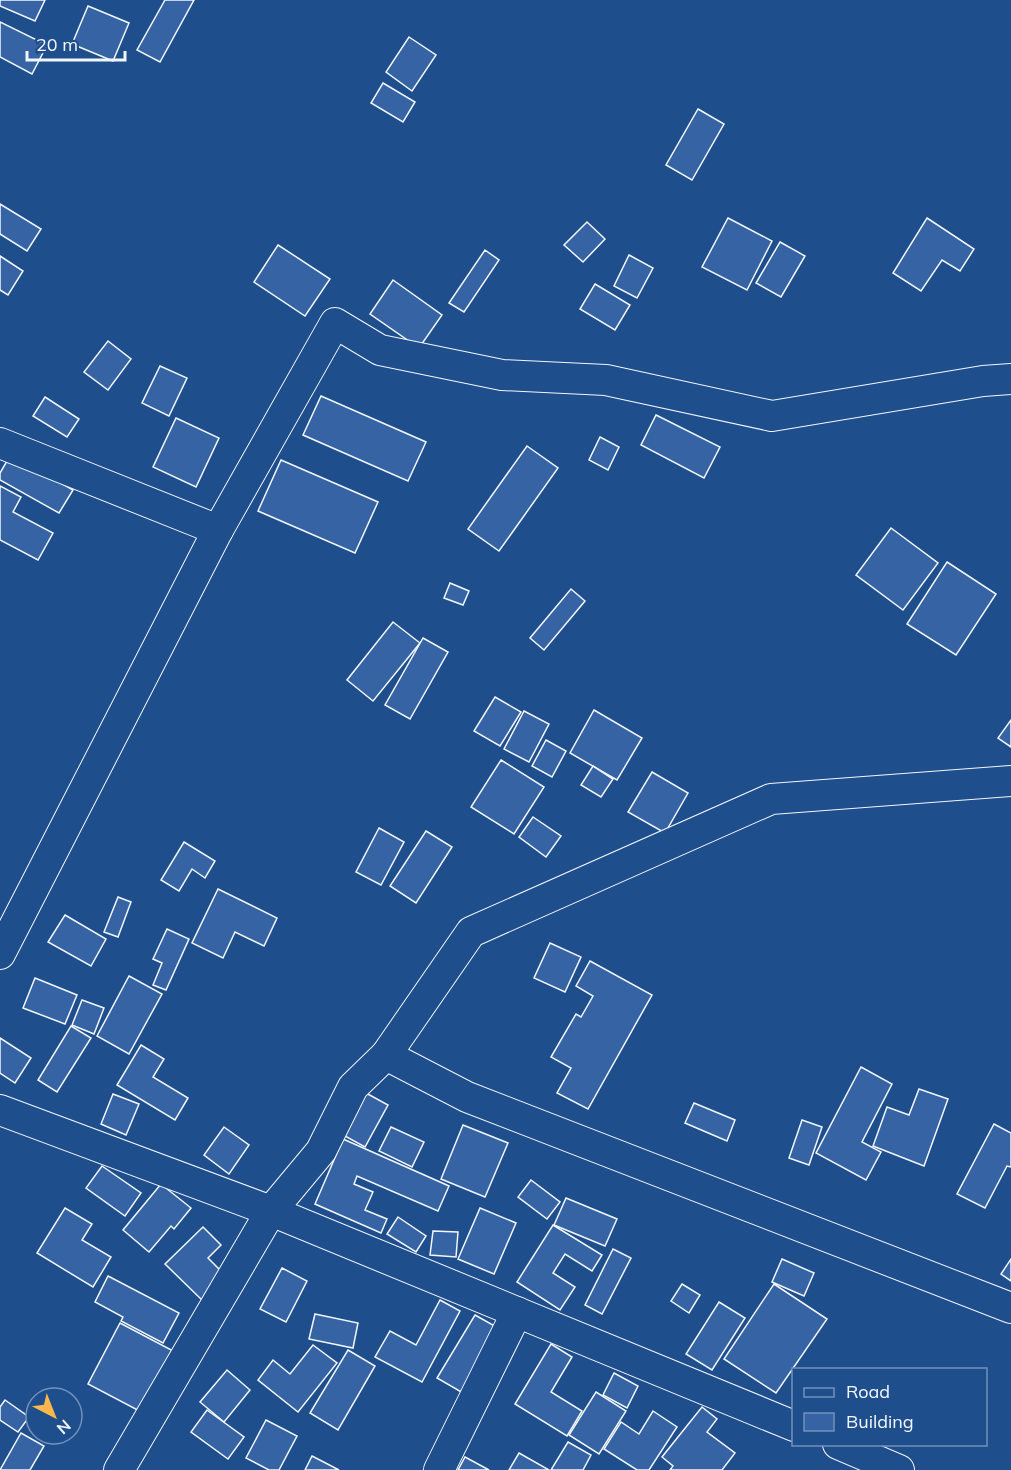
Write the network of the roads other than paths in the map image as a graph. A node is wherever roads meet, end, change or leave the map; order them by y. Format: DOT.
graph roads {
  1 [pos="1011,379"];
  2 [pos="0,443"];
  3 [pos="218,530"];
  4 [pos="1011,781"];
  5 [pos="0,954"];
  6 [pos="386,1055"];
  7 [pos="0,1110"];
  8 [pos="271,1211"];
  9 [pos="1011,1308"];
  10 [pos="518,1312"];
  11 [pos="792,1425"];
  12 [pos="843,1446"];
  13 [pos="119,1470"];
  14 [pos="440,1470"];
  15 [pos="899,1470"];
  1 -- 3 [label="street"];
  2 -- 3 [label="street"];
  3 -- 5 [label="street"];
  4 -- 6 [label="street"];
  6 -- 8 [label="street"];
  6 -- 9 [label="street"];
  7 -- 8 [label="street"];
  8 -- 10 [label="street"];
  8 -- 13 [label="street"];
  10 -- 11 [label="street"];
  10 -- 14 [label="street"];
  12 -- 15 [label="street"];
}
